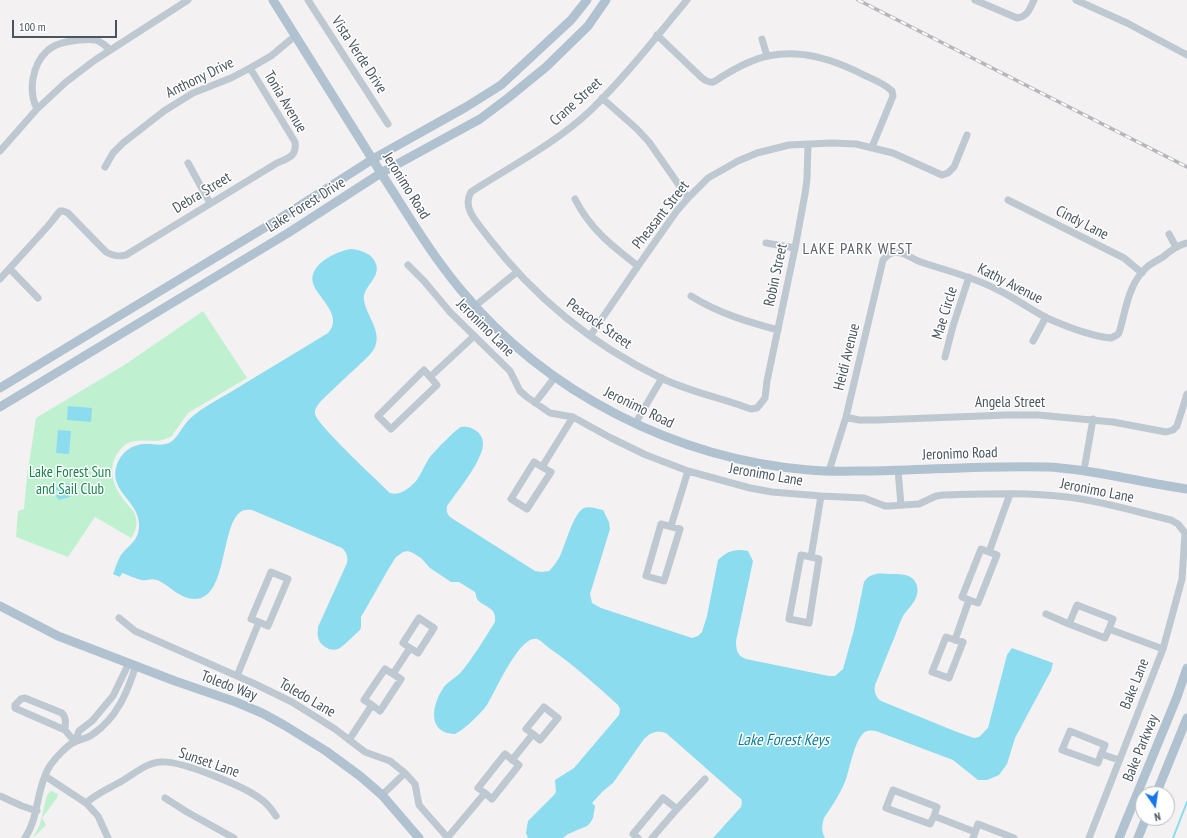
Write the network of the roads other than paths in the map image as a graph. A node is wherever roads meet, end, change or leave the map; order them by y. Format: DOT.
graph roads {
  1 [pos="188,0"];
  2 [pos="272,0"];
  3 [pos="308,0"];
  4 [pos="587,0"];
  5 [pos="606,0"];
  6 [pos="687,0"];
  7 [pos="975,0"];
  8 [pos="1034,0"];
  9 [pos="1076,0"];
  10 [pos="657,35"];
  11 [pos="295,36"];
  12 [pos="762,39"];
  13 [pos="110,50"];
  14 [pos="1187,55"];
  15 [pos="767,56"];
  16 [pos="250,68"];
  17 [pos="602,98"];
  18 [pos="37,109"];
  19 [pos="388,124"];
  20 [pos="967,135"];
  21 [pos="808,144"];
  22 [pos="872,148"];
  23 [pos="296,149"];
  24 [pos="0,151"];
  25 [pos="373,159"];
  26 [pos="188,163"];
  27 [pos="105,167"];
  28 [pos="382,173"];
  29 [pos="688,198"];
  30 [pos="575,199"];
  31 [pos="1008,200"];
  32 [pos="467,203"];
  33 [pos="210,204"];
  34 [pos="1169,234"];
  35 [pos="766,243"];
  36 [pos="1187,243"];
  37 [pos="1176,247"];
  38 [pos="795,248"];
  39 [pos="893,252"];
  40 [pos="408,265"];
  41 [pos="638,266"];
  42 [pos="10,270"];
  43 [pos="517,272"];
  44 [pos="1142,273"];
  45 [pos="969,277"];
  46 [pos="0,279"];
  47 [pos="691,296"];
  48 [pos="38,298"];
  49 [pos="475,306"];
  50 [pos="1046,317"];
  51 [pos="778,330"];
  52 [pos="590,336"];
  53 [pos="473,337"];
  54 [pos="1033,341"];
  55 [pos="945,357"];
  56 [pos="430,377"];
  57 [pos="555,377"];
  58 [pos="662,378"];
  59 [pos="0,388"];
  60 [pos="1187,394"];
  61 [pos="535,403"];
  62 [pos="0,407"];
  63 [pos="757,408"];
  64 [pos="573,417"];
  65 [pos="846,417"];
  66 [pos="1093,419"];
  67 [pos="635,424"];
  68 [pos="542,467"];
  69 [pos="898,470"];
  70 [pos="1084,470"];
  71 [pos="688,471"];
  72 [pos="829,471"];
  73 [pos="1187,489"];
  74 [pos="1010,494"];
  75 [pos="821,496"];
  76 [pos="901,505"];
  77 [pos="671,526"];
  78 [pos="1186,533"];
  79 [pos="989,552"];
  80 [pos="811,557"];
  81 [pos="969,600"];
  82 [pos="0,606"];
  83 [pos="1046,614"];
  84 [pos="119,618"];
  85 [pos="259,622"];
  86 [pos="1069,624"];
  87 [pos="1109,629"];
  88 [pos="954,640"];
  89 [pos="410,648"];
  90 [pos="1163,649"];
  91 [pos="133,664"];
  92 [pos="1187,668"];
  93 [pos="393,674"];
  94 [pos="237,676"];
  95 [pos="372,706"];
  96 [pos="1187,718"];
  97 [pos="65,730"];
  98 [pos="533,734"];
  99 [pos="349,740"];
  100 [pos="75,742"];
  101 [pos="1101,754"];
  102 [pos="512,760"];
  103 [pos="1119,760"];
  104 [pos="405,773"];
  105 [pos="45,776"];
  106 [pos="705,779"];
  107 [pos="1159,786"];
  108 [pos="484,793"];
  109 [pos="382,795"];
  110 [pos="0,796"];
  111 [pos="165,798"];
  112 [pos="86,803"];
  113 [pos="677,809"];
  114 [pos="37,810"];
  115 [pos="276,816"];
  116 [pos="934,816"];
  117 [pos="1143,826"];
  118 [pos="974,835"];
  119 [pos="25,838"];
  120 [pos="108,838"];
  121 [pos="234,838"];
  122 [pos="419,838"];
  123 [pos="448,838"];
  124 [pos="638,838"];
  125 [pos="652,838"];
  126 [pos="1014,838"];
  127 [pos="1089,838"];
  128 [pos="1119,838"];
  129 [pos="1138,838"];
  1 -- 13 [label="street"];
  2 -- 11 [label="main road, Jeronimo Road"];
  3 -- 19 [label="street, Vista Verde Drive"];
  4 -- 25 [label="main road, Lake Forest Drive"];
  5 -- 28 [label="main road, Lake Forest Drive"];
  6 -- 10 [label="street, Crane Street"];
  7 -- 8 [label="street"];
  9 -- 14 [label="street"];
  10 -- 15 [label="street"];
  10 -- 17 [label="street, Crane Street"];
  11 -- 16 [label="street, Anthony Drive"];
  11 -- 25 [label="main road, Jeronimo Road"];
  12 -- 15 [label="street"];
  13 -- 18 [label="street"];
  13 -- 18 [label="street"];
  15 -- 22 [label="street"];
  16 -- 23 [label="street, Tonia Avenue"];
  16 -- 27 [label="street, Anthony Drive"];
  17 -- 29 [label="street"];
  17 -- 32 [label="street, Crane Street"];
  18 -- 24 [label="street"];
  20 -- 22 [label="street, Pheasant Street"];
  21 -- 22 [label="street, Pheasant Street"];
  21 -- 29 [label="street, Pheasant Street"];
  21 -- 38 [label="street, Robin Street"];
  23 -- 33 [label="street, Debra Street"];
  25 -- 28 [label="main road, Jeronimo Road"];
  25 -- 59 [label="main road, Lake Forest Drive"];
  26 -- 33 [label="street"];
  28 -- 49 [label="main road, Jeronimo Road"];
  28 -- 62 [label="main road, Lake Forest Drive"];
  29 -- 41 [label="street, Pheasant Street"];
  30 -- 41 [label="street"];
  31 -- 44 [label="street, Cindy Lane"];
  32 -- 43 [label="street, Peacock Street"];
  33 -- 42 [label="street, Debra Street"];
  34 -- 37 [label="street"];
  35 -- 38 [label="street"];
  36 -- 37 [label="street"];
  37 -- 44 [label="street"];
  38 -- 51 [label="street, Robin Street"];
  39 -- 45 [label="street, Kathy Avenue"];
  39 -- 65 [label="street, Heidi Avenue"];
  40 -- 53 [label="street, Jeronimo Lane"];
  41 -- 52 [label="street, Pheasant Street"];
  42 -- 46 [label="street"];
  42 -- 48 [label="street"];
  43 -- 49 [label="street"];
  43 -- 52 [label="street, Peacock Street"];
  44 -- 50 [label="street, Kathy Avenue"];
  45 -- 50 [label="street, Kathy Avenue"];
  45 -- 55 [label="street, Mae Circle"];
  47 -- 51 [label="street"];
  49 -- 57 [label="main road, Jeronimo Road"];
  50 -- 54 [label="street"];
  51 -- 63 [label="street, Robin Street"];
  52 -- 58 [label="street, Peacock Street"];
  53 -- 56 [label="street"];
  53 -- 61 [label="street, Jeronimo Lane"];
  56 -- 56 [label="street"];
  57 -- 61 [label="street"];
  57 -- 67 [label="main road, Jeronimo Road"];
  58 -- 63 [label="street, Peacock Street"];
  58 -- 67 [label="street"];
  60 -- 66 [label="street, Angela Street"];
  61 -- 64 [label="street, Jeronimo Lane"];
  64 -- 68 [label="street"];
  64 -- 71 [label="street, Jeronimo Lane"];
  65 -- 66 [label="street, Angela Street"];
  65 -- 72 [label="street, Heidi Avenue"];
  66 -- 70 [label="street"];
  67 -- 72 [label="main road, Jeronimo Road"];
  68 -- 68 [label="street"];
  69 -- 70 [label="main road, Jeronimo Road"];
  69 -- 72 [label="main road, Jeronimo Road"];
  69 -- 76 [label="street"];
  70 -- 73 [label="main road, Jeronimo Road"];
  71 -- 75 [label="street, Jeronimo Lane"];
  71 -- 77 [label="street"];
  74 -- 76 [label="street, Jeronimo Lane"];
  74 -- 78 [label="street, Jeronimo Lane"];
  74 -- 79 [label="street"];
  75 -- 76 [label="street, Jeronimo Lane"];
  75 -- 80 [label="street"];
  77 -- 77 [label="street"];
  78 -- 90 [label="street, Bake Lane"];
  79 -- 81 [label="street"];
  79 -- 81 [label="street"];
  80 -- 80 [label="street"];
  81 -- 88 [label="street"];
  82 -- 91 [label="main road, Toledo Way"];
  83 -- 86 [label="street"];
  84 -- 94 [label="street, Toledo Lane"];
  85 -- 85 [label="street"];
  85 -- 94 [label="street"];
  86 -- 87 [label="street"];
  86 -- 87 [label="street"];
  87 -- 90 [label="street"];
  88 -- 88 [label="street"];
  89 -- 89 [label="street"];
  89 -- 93 [label="street"];
  90 -- 103 [label="street, Bake Lane"];
  91 -- 100 [label="street"];
  91 -- 100 [label="street"];
  91 -- 109 [label="main road, Toledo Way"];
  92 -- 128 [label="main road, Bake Parkway"];
  93 -- 95 [label="street"];
  93 -- 95 [label="street"];
  94 -- 99 [label="street, Toledo Lane"];
  95 -- 99 [label="street"];
  96 -- 107 [label="main road, Bake Parkway"];
  97 -- 97 [label="street"];
  97 -- 100 [label="street"];
  98 -- 98 [label="street"];
  98 -- 102 [label="street"];
  99 -- 104 [label="street, Toledo Lane"];
  100 -- 105 [label="street"];
  101 -- 101 [label="street"];
  101 -- 103 [label="street"];
  102 -- 108 [label="street"];
  102 -- 108 [label="street"];
  103 -- 127 [label="street, Bake Lane"];
  104 -- 109 [label="street"];
  104 -- 123 [label="street, Toledo Lane"];
  105 -- 112 [label="street"];
  105 -- 114 [label="street"];
  106 -- 113 [label="street"];
  108 -- 123 [label="street"];
  109 -- 122 [label="main road, Toledo Way"];
  110 -- 114 [label="street"];
  111 -- 121 [label="street"];
  112 -- 115 [label="street, Sunset Lane"];
  112 -- 120 [label="street"];
  113 -- 124 [label="street"];
  113 -- 125 [label="street"];
  114 -- 119 [label="street"];
  116 -- 116 [label="street"];
  116 -- 118 [label="street"];
  117 -- 129 [label="main road"];
  118 -- 126 [label="street"];
}
